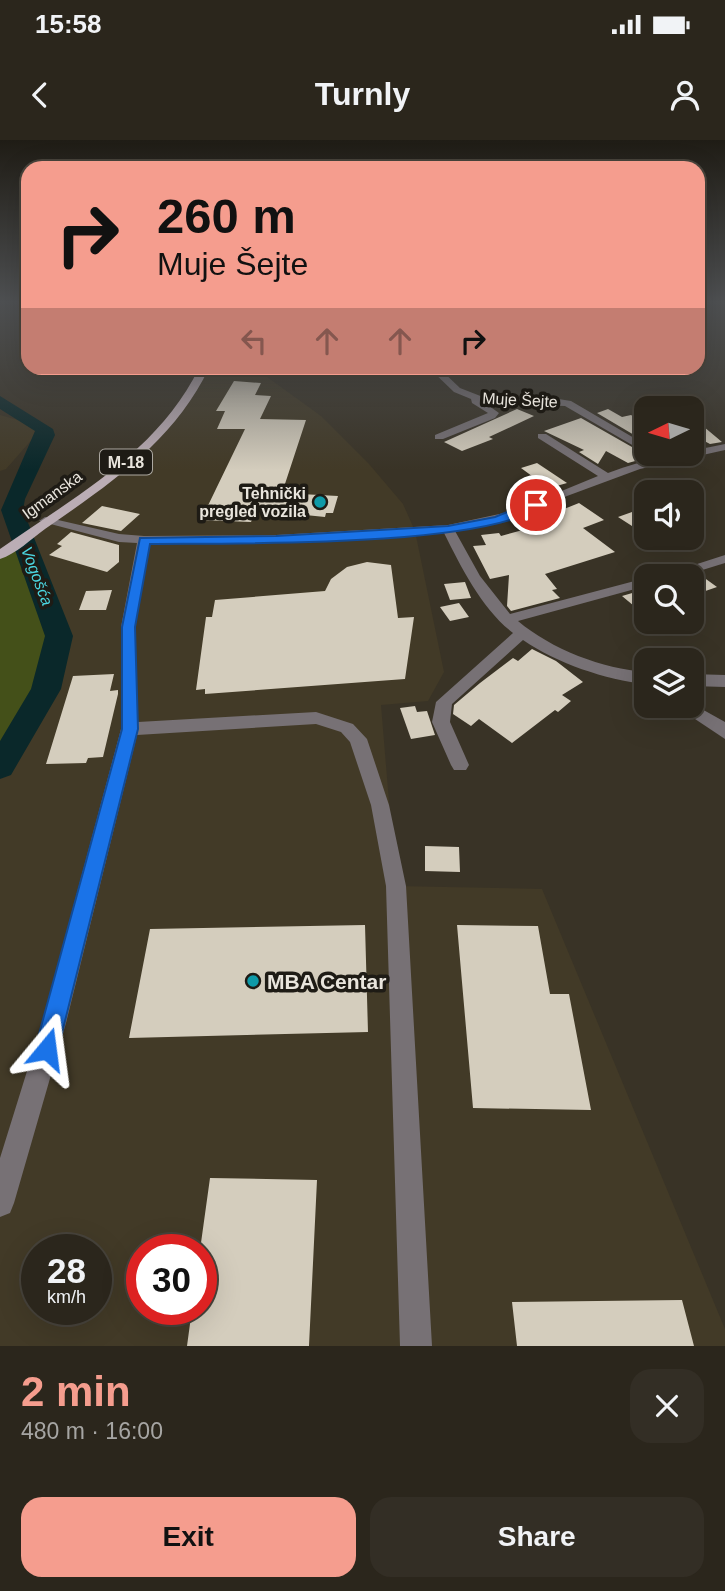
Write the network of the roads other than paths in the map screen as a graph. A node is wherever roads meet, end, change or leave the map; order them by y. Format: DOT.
graph roads {
  1 [pos="200,375"];
  2 [pos="441,375"];
  3 [pos="471,396"];
  4 [pos="542,436"];
  5 [pos="439,437"];
  6 [pos="634,443"];
  7 [pos="725,447"];
  8 [pos="704,450"];
  9 [pos="634,465"];
  10 [pos="606,476"];
  11 [pos="45,521"];
  12 [pos="448,529"];
  13 [pos="144,540"];
  14 [pos="3,552"];
  15 [pos="725,559"];
  16 [pos="704,565"];
  17 [pos="634,585"];
  18 [pos="505,620"];
  19 [pos="521,635"];
  20 [pos="634,677"];
  21 [pos="704,680"];
  22 [pos="725,681"];
  23 [pos="704,717"];
  24 [pos="130,729"];
  25 [pos="725,733"];
  26 [pos="460,765"];
  27 [pos="0,1203"];
  28 [pos="416,1346"];
  1 -- 11 [label="main road, Igmanska / M-18"];
  2 -- 3 [label="street, Muje Šejte"];
  3 -- 5 [label="street"];
  3 -- 6 [label="street, Muje Šejte"];
  4 -- 10 [label="street"];
  7 -- 8 [label="street"];
  9 -- 10 [label="street"];
  10 -- 12 [label="street"];
  11 -- 13 [label="street"];
  11 -- 14 [label="main road, Igmanska / M-18"];
  12 -- 13 [label="street"];
  12 -- 18 [label="street"];
  13 -- 24 [label="street"];
  15 -- 16 [label="street"];
  17 -- 18 [label="street"];
  18 -- 19 [label="street"];
  19 -- 20 [label="street"];
  19 -- 26 [label="street"];
  21 -- 22 [label="street"];
  23 -- 25 [label="street"];
  24 -- 27 [label="street"];
  24 -- 28 [label="street"];
}
